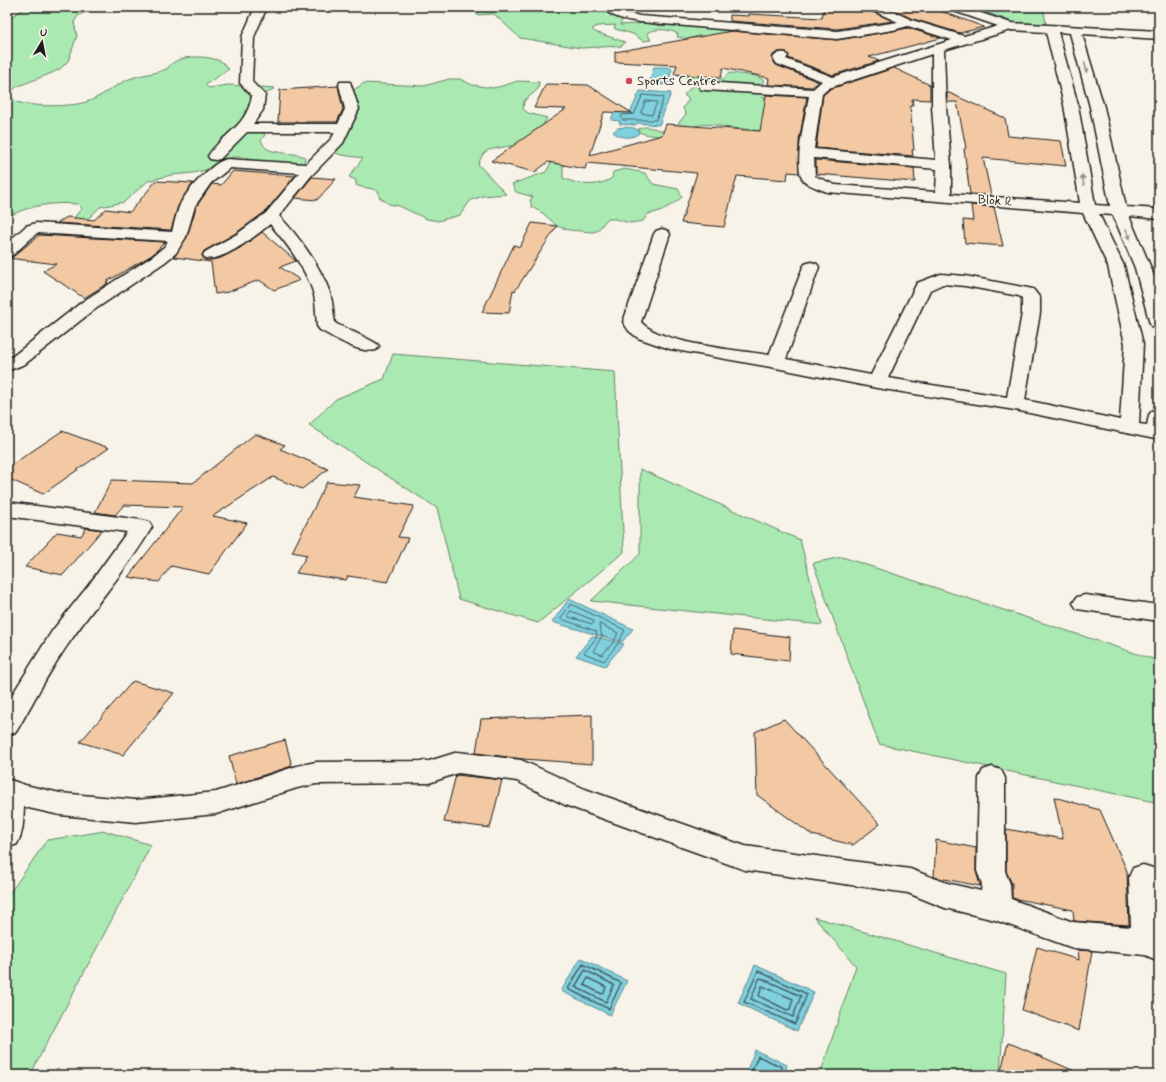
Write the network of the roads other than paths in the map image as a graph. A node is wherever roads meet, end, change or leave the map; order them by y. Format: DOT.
graph roads {
  1 [pos="261,7"];
  2 [pos="612,7"];
  3 [pos="873,7"];
  4 [pos="952,7"];
  5 [pos="908,22"];
  6 [pos="1010,26"];
  7 [pos="1052,29"];
  8 [pos="1075,30"];
  9 [pos="1159,35"];
  10 [pos="963,40"];
  11 [pos="938,49"];
  12 [pos="779,58"];
  13 [pos="834,81"];
  14 [pos="345,85"];
  15 [pos="705,86"];
  16 [pos="816,93"];
  17 [pos="1071,105"];
  18 [pos="1097,107"];
  19 [pos="243,128"];
  20 [pos="343,128"];
  21 [pos="806,153"];
  22 [pos="215,156"];
  23 [pos="944,165"];
  24 [pos="309,169"];
  25 [pos="943,197"];
  26 [pos="1088,208"];
  27 [pos="1118,210"];
  28 [pos="1159,214"];
  29 [pos="271,216"];
  30 [pos="662,234"];
  31 [pos="178,237"];
  32 [pos="7,252"];
  33 [pos="211,255"];
  34 [pos="811,267"];
  35 [pos="1123,295"];
  36 [pos="1153,299"];
  37 [pos="1159,324"];
  38 [pos="370,346"];
  39 [pos="776,362"];
  40 [pos="7,366"];
  41 [pos="877,382"];
  42 [pos="1015,404"];
  43 [pos="1159,415"];
  44 [pos="1129,427"];
  45 [pos="7,509"];
  46 [pos="1085,603"];
  47 [pos="1159,613"];
  48 [pos="7,725"];
  49 [pos="992,778"];
  50 [pos="9,791"];
  51 [pos="7,836"];
  52 [pos="1143,877"];
  53 [pos="996,907"];
  54 [pos="1153,944"];
  1 -- 19 [label="street"];
  2 -- 5 [label="street"];
  3 -- 5 [label="street"];
  4 -- 6 [label="street"];
  5 -- 10 [label="street"];
  6 -- 7 [label="street"];
  6 -- 10 [label="street"];
  7 -- 8 [label="street"];
  7 -- 17 [label="street"];
  8 -- 9 [label="street"];
  8 -- 18 [label="street, one-way"];
  10 -- 11 [label="street"];
  11 -- 13 [label="street"];
  11 -- 23 [label="street"];
  12 -- 13 [label="street"];
  13 -- 16 [label="street"];
  14 -- 20 [label="street"];
  15 -- 16 [label="street"];
  16 -- 21 [label="street"];
  17 -- 18 [label="street"];
  26 -- 17 [label="street, one-way"];
  18 -- 27 [label="street"];
  19 -- 20 [label="street"];
  19 -- 22 [label="street"];
  20 -- 24 [label="street"];
  21 -- 23 [label="street"];
  21 -- 25 [label="street, Blok R"];
  23 -- 25 [label="street"];
  24 -- 29 [label="street"];
  24 -- 31 [label="street"];
  25 -- 26 [label="street, Blok R"];
  26 -- 27 [label="street, Blok R"];
  26 -- 35 [label="street"];
  27 -- 28 [label="street, Blok R"];
  27 -- 36 [label="street, one-way"];
  29 -- 33 [label="street"];
  29 -- 38 [label="street"];
  30 -- 39 [label="street"];
  31 -- 32 [label="street"];
  31 -- 40 [label="street"];
  34 -- 39 [label="street"];
  35 -- 36 [label="street"];
  35 -- 44 [label="street"];
  36 -- 37 [label="street"];
  39 -- 41 [label="street"];
  41 -- 42 [label="street"];
  41 -- 42 [label="street"];
  42 -- 44 [label="street"];
  43 -- 44 [label="street"];
  45 -- 48 [label="street"];
  46 -- 47 [label="street"];
  49 -- 53 [label="street"];
  50 -- 51 [label="street"];
  50 -- 53 [label="street"];
  52 -- 54 [label="street"];
  53 -- 54 [label="street"];
}
